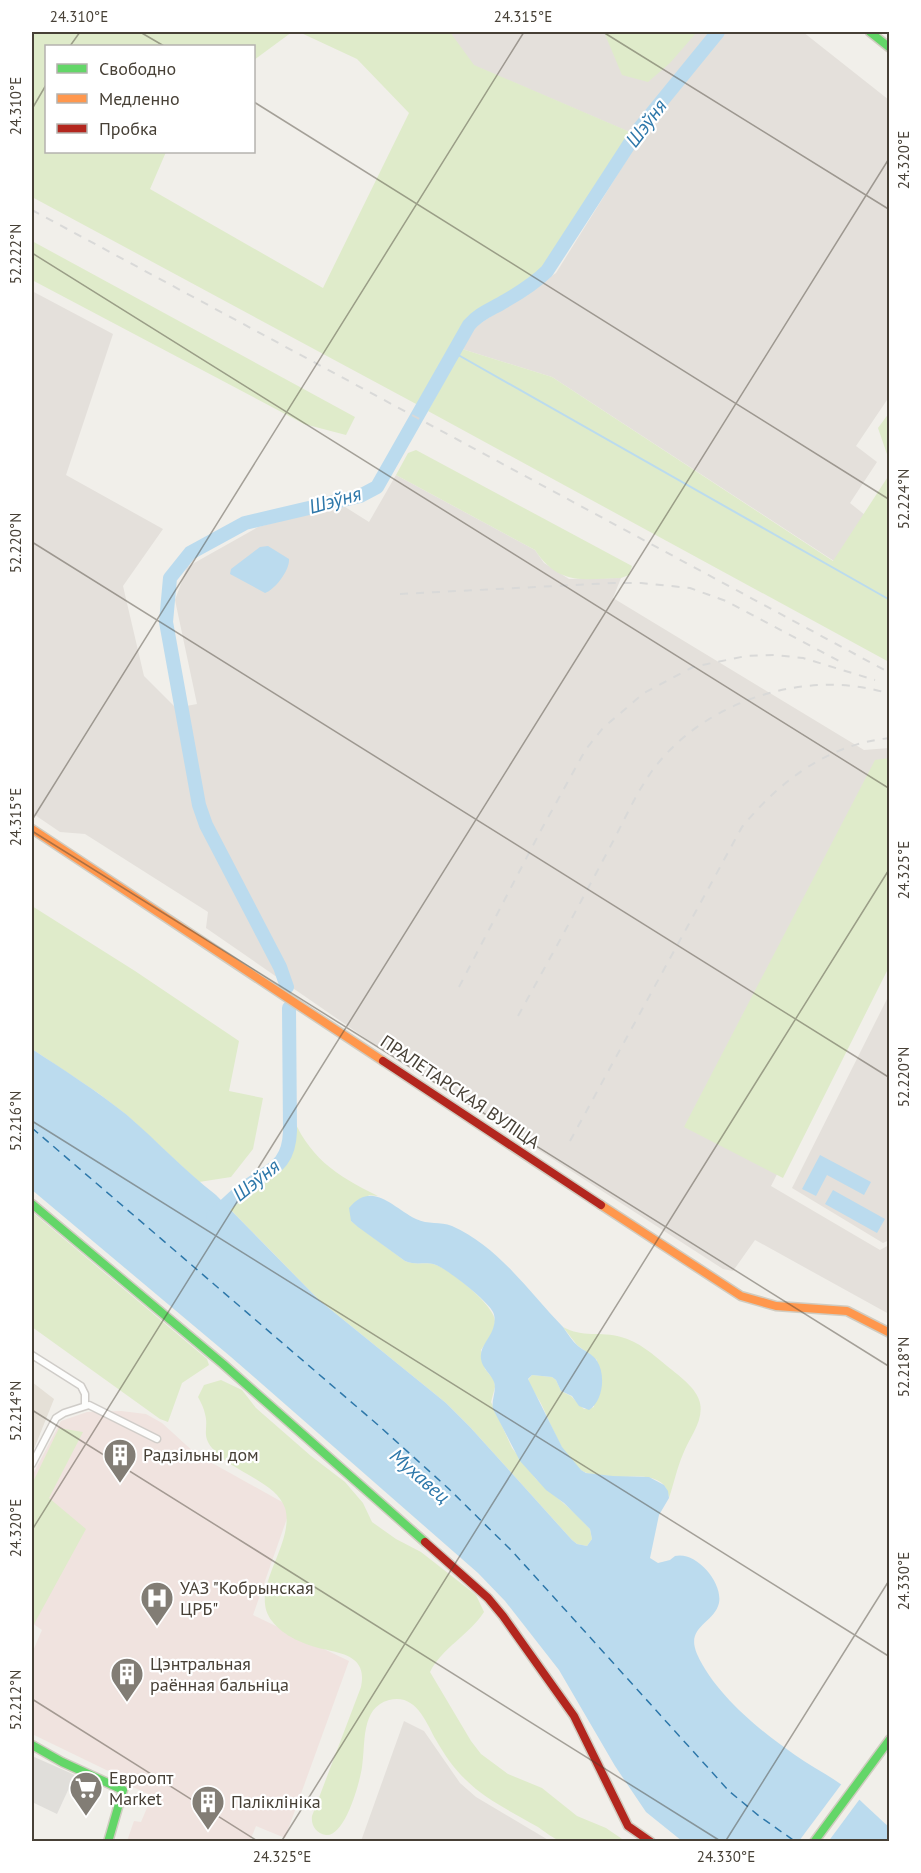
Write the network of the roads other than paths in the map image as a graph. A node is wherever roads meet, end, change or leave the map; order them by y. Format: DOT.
graph roads {
  1 [pos="870,32"];
  2 [pos="890,48"];
  3 [pos="32,829"];
  4 [pos="32,1204"];
  5 [pos="890,1333"];
  6 [pos="32,1355"];
  7 [pos="85,1406"];
  8 [pos="157,1439"];
  9 [pos="32,1464"];
  10 [pos="890,1740"];
  11 [pos="32,1745"];
  12 [pos="108,1842"];
  13 [pos="651,1842"];
  14 [pos="814,1842"];
  1 -- 2 [label="street"];
  3 -- 5 [label="street, ПРАЛЕТАРСКАЯ ВУЛІЦА"];
  4 -- 13 [label="street"];
  6 -- 7 [label="street"];
  7 -- 8 [label="street"];
  7 -- 9 [label="street"];
  10 -- 14 [label="street"];
  11 -- 12 [label="street"];
}
